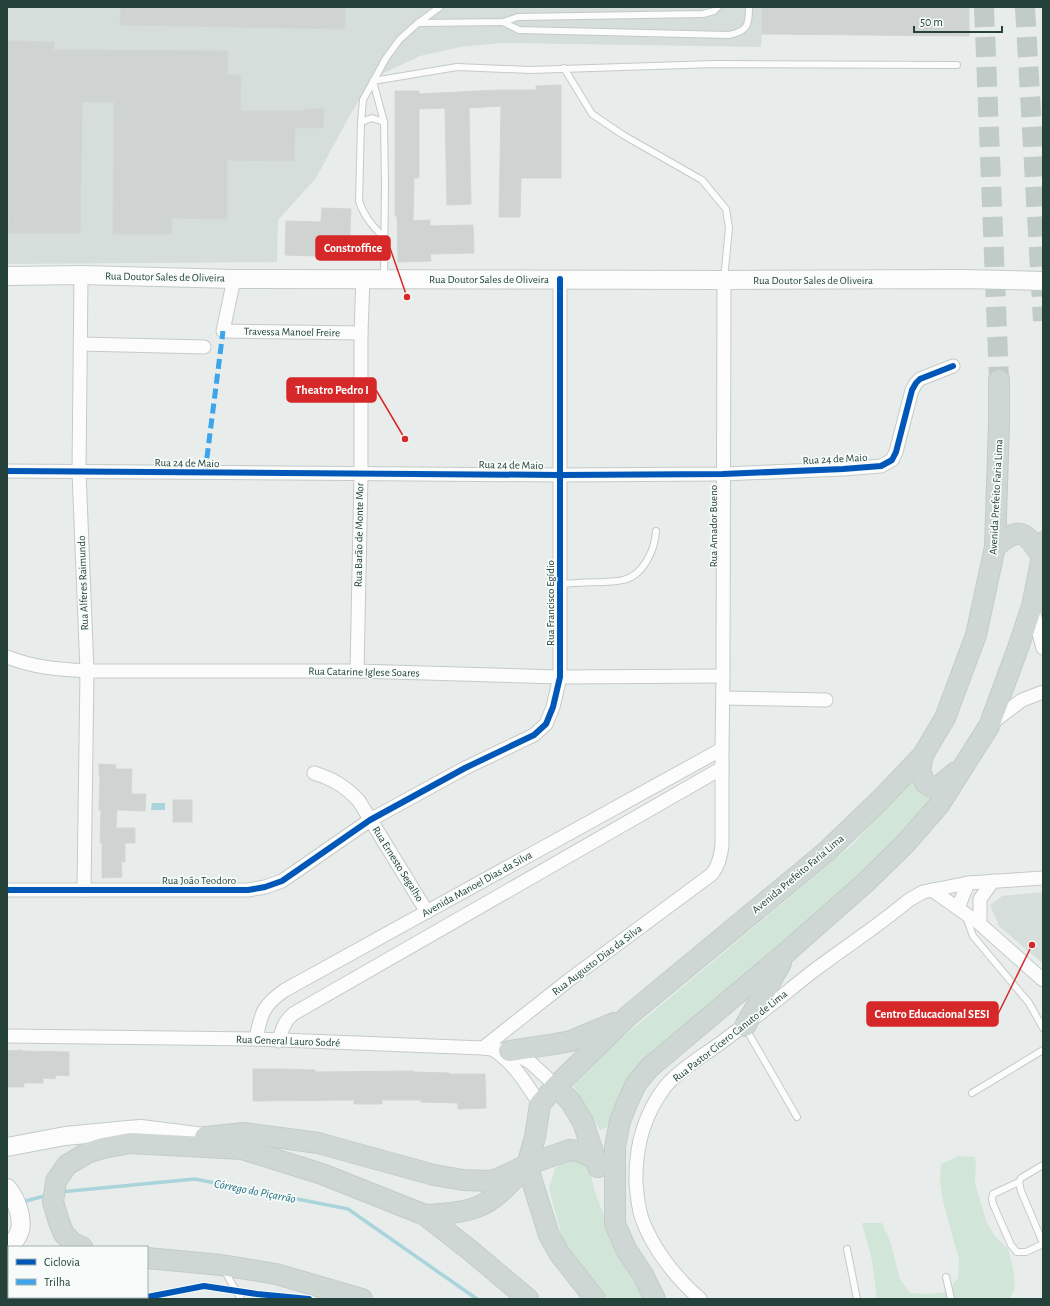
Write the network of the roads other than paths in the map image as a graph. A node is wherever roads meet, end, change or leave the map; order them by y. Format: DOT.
graph roads {
  1 [pos="440,7"];
  2 [pos="718,7"];
  3 [pos="749,7"];
  4 [pos="503,22"];
  5 [pos="418,23"];
  6 [pos="957,65"];
  7 [pos="564,68"];
  8 [pos="373,81"];
  9 [pos="361,122"];
  10 [pos="384,122"];
  11 [pos="384,238"];
  12 [pos="7,276"];
  13 [pos="81,276"];
  14 [pos="363,278"];
  15 [pos="234,279"];
  16 [pos="384,279"];
  17 [pos="560,279"];
  18 [pos="724,280"];
  19 [pos="1043,281"];
  20 [pos="361,333"];
  21 [pos="81,344"];
  22 [pos="204,347"];
  23 [pos="953,366"];
  24 [pos="998,380"];
  25 [pos="7,471"];
  26 [pos="79,472"];
  27 [pos="360,474"];
  28 [pos="723,474"];
  29 [pos="561,476"];
  30 [pos="656,531"];
  31 [pos="995,547"];
  32 [pos="1042,549"];
  33 [pos="560,584"];
  34 [pos="1032,606"];
  35 [pos="1043,648"];
  36 [pos="7,657"];
  37 [pos="87,671"];
  38 [pos="357,671"];
  39 [pos="723,676"];
  40 [pos="560,677"];
  41 [pos="1043,692"];
  42 [pos="723,698"];
  43 [pos="826,700"];
  44 [pos="989,726"];
  45 [pos="722,749"];
  46 [pos="924,755"];
  47 [pos="700,761"];
  48 [pos="965,765"];
  49 [pos="722,768"];
  50 [pos="314,773"];
  51 [pos="709,776"];
  52 [pos="370,820"];
  53 [pos="712,874"];
  54 [pos="1043,878"];
  55 [pos="992,881"];
  56 [pos="968,883"];
  57 [pos="7,890"];
  58 [pos="84,890"];
  59 [pos="932,890"];
  60 [pos="962,911"];
  61 [pos="428,912"];
  62 [pos="980,924"];
  63 [pos="788,951"];
  64 [pos="1043,980"];
  65 [pos="628,1016"];
  66 [pos="744,1026"];
  67 [pos="1043,1028"];
  68 [pos="7,1036"];
  69 [pos="256,1039"];
  70 [pos="279,1041"];
  71 [pos="495,1050"];
  72 [pos="1043,1050"];
  73 [pos="556,1086"];
  74 [pos="972,1093"];
  75 [pos="540,1104"];
  76 [pos="797,1118"];
  77 [pos="204,1137"];
  78 [pos="7,1147"];
  79 [pos="242,1149"];
  80 [pos="596,1159"];
  81 [pos="527,1164"];
  82 [pos="1043,1164"];
  83 [pos="1019,1182"];
  84 [pos="7,1188"];
  85 [pos="425,1215"];
  86 [pos="615,1224"];
  87 [pos="1043,1244"];
  88 [pos="10,1246"];
  89 [pos="80,1246"];
  90 [pos="846,1249"];
  91 [pos="148,1258"];
  92 [pos="215,1265"];
  93 [pos="148,1266"];
  94 [pos="643,1275"];
  95 [pos="946,1277"];
  96 [pos="241,1299"];
  97 [pos="362,1299"];
  98 [pos="528,1299"];
  99 [pos="595,1299"];
  100 [pos="655,1299"];
  101 [pos="670,1299"];
  102 [pos="700,1299"];
  103 [pos="857,1299"];
  104 [pos="951,1299"];
  1 -- 5 [label="lane"];
  2 -- 4 [label="lane"];
  3 -- 4 [label="lane"];
  4 -- 5 [label="lane"];
  5 -- 8 [label="lane"];
  6 -- 7 [label="lane"];
  7 -- 8 [label="lane"];
  7 -- 18 [label="lane"];
  8 -- 9 [label="lane"];
  8 -- 10 [label="lane"];
  9 -- 10 [label="lane"];
  9 -- 11 [label="lane"];
  10 -- 11 [label="lane"];
  11 -- 16 [label="lane"];
  12 -- 13 [label="main road, Rua Doutor Sales de Oliveira"];
  13 -- 15 [label="main road, Rua Doutor Sales de Oliveira"];
  13 -- 21 [label="street, Rua Alferes Raimundo"];
  14 -- 15 [label="main road, Rua Doutor Sales de Oliveira"];
  14 -- 16 [label="main road, Rua Doutor Sales de Oliveira"];
  14 -- 20 [label="street, Rua Barão de Monte Mor"];
  15 -- 20 [label="street, Travessa Manoel Freire"];
  16 -- 17 [label="main road, Rua Doutor Sales de Oliveira"];
  17 -- 18 [label="main road, Rua Doutor Sales de Oliveira"];
  17 -- 29 [label="street, Rua Francisco Egídio"];
  18 -- 19 [label="main road, Rua Doutor Sales de Oliveira"];
  18 -- 28 [label="street, Rua Amador Bueno"];
  20 -- 27 [label="street, Rua Barão de Monte Mor"];
  21 -- 22 [label="street"];
  21 -- 26 [label="street, Rua Alferes Raimundo"];
  23 -- 28 [label="street, Rua 24 de Maio"];
  24 -- 31 [label="main road, Avenida Prefeito Faria Lima"];
  25 -- 26 [label="street, Rua 24 de Maio"];
  26 -- 27 [label="street, Rua 24 de Maio"];
  26 -- 37 [label="street, Rua Alferes Raimundo"];
  27 -- 29 [label="street, Rua 24 de Maio"];
  27 -- 38 [label="street, Rua Barão de Monte Mor"];
  28 -- 29 [label="street, Rua 24 de Maio"];
  28 -- 39 [label="street, Rua Amador Bueno"];
  29 -- 33 [label="street, Rua Francisco Egídio"];
  30 -- 33 [label="lane"];
  31 -- 32 [label="main road"];
  31 -- 46 [label="main road, Avenida Prefeito Faria Lima"];
  32 -- 34 [label="main road"];
  33 -- 40 [label="street, Rua Francisco Egídio"];
  34 -- 35 [label="street"];
  34 -- 44 [label="main road"];
  36 -- 37 [label="street, Rua Catarine Iglese Soares"];
  37 -- 38 [label="street, Rua Catarine Iglese Soares"];
  37 -- 58 [label="street, Rua Alferes Raimundo"];
  38 -- 40 [label="street, Rua Catarine Iglese Soares"];
  39 -- 40 [label="street, Rua Catarine Iglese Soares"];
  39 -- 42 [label="street, Rua Amador Bueno"];
  40 -- 52 [label="street, Rua Francisco Egídio"];
  41 -- 44 [label="street"];
  42 -- 43 [label="street"];
  42 -- 45 [label="street, Rua Amador Bueno"];
  44 -- 48 [label="main road"];
  45 -- 47 [label="street, Avenida Manoel Dias da Silva"];
  45 -- 49 [label="street, Rua Amador Bueno"];
  46 -- 48 [label="main road"];
  46 -- 65 [label="main road, Avenida Prefeito Faria Lima"];
  47 -- 51 [label="street"];
  47 -- 61 [label="street, Avenida Manoel Dias da Silva"];
  48 -- 63 [label="main road"];
  49 -- 51 [label="street, Avenida Manoel Dias da Silva"];
  49 -- 53 [label="street, Rua Amador Bueno"];
  50 -- 52 [label="street, Rua Ernesto Segalho"];
  51 -- 70 [label="street, Avenida Manoel Dias da Silva"];
  52 -- 58 [label="street, Rua João Teodoro"];
  52 -- 61 [label="street, Rua Ernesto Segalho"];
  53 -- 71 [label="street, Rua Augusto Dias da Silva"];
  54 -- 55 [label="street, Rua Pastor Cícero Canuto de Lima"];
  55 -- 56 [label="street, Rua Pastor Cícero Canuto de Lima"];
  55 -- 62 [label="street"];
  56 -- 59 [label="street, Rua Pastor Cícero Canuto de Lima"];
  56 -- 60 [label="street"];
  57 -- 58 [label="street, Rua João Teodoro"];
  59 -- 60 [label="street"];
  59 -- 66 [label="street, Rua Pastor Cícero Canuto de Lima"];
  60 -- 62 [label="street"];
  60 -- 67 [label="lane"];
  61 -- 69 [label="street, Avenida Manoel Dias da Silva"];
  62 -- 64 [label="street"];
  63 -- 66 [label="main road"];
  63 -- 86 [label="main road"];
  65 -- 71 [label="main road"];
  65 -- 73 [label="main road, Avenida Prefeito Faria Lima"];
  66 -- 76 [label="lane"];
  66 -- 102 [label="street, Rua Pastor Cícero Canuto de Lima"];
  68 -- 69 [label="street, Rua General Lauro Sodré"];
  69 -- 70 [label="street, Rua General Lauro Sodré"];
  70 -- 71 [label="street, Rua General Lauro Sodré"];
  71 -- 73 [label="street, Rua General Lauro Sodré"];
  71 -- 75 [label="street"];
  72 -- 74 [label="lane"];
  73 -- 75 [label="main road, Avenida Prefeito Faria Lima"];
  73 -- 80 [label="main road"];
  75 -- 81 [label="main road"];
  77 -- 78 [label="main road"];
  77 -- 79 [label="main road"];
  77 -- 81 [label="main road"];
  79 -- 85 [label="main road"];
  79 -- 89 [label="main road"];
  80 -- 81 [label="main road"];
  80 -- 86 [label="main road"];
  81 -- 85 [label="main road"];
  81 -- 99 [label="main road"];
  82 -- 83 [label="lane"];
  83 -- 87 [label="lane"];
  83 -- 87 [label="lane"];
  84 -- 88 [label="main road"];
  85 -- 98 [label="main road"];
  86 -- 94 [label="main road"];
  90 -- 103 [label="lane"];
  91 -- 92 [label="main road"];
  92 -- 93 [label="main road"];
  92 -- 96 [label="lane"];
  92 -- 97 [label="main road"];
  94 -- 100 [label="main road"];
  94 -- 101 [label="main road"];
  95 -- 104 [label="lane"];
}
